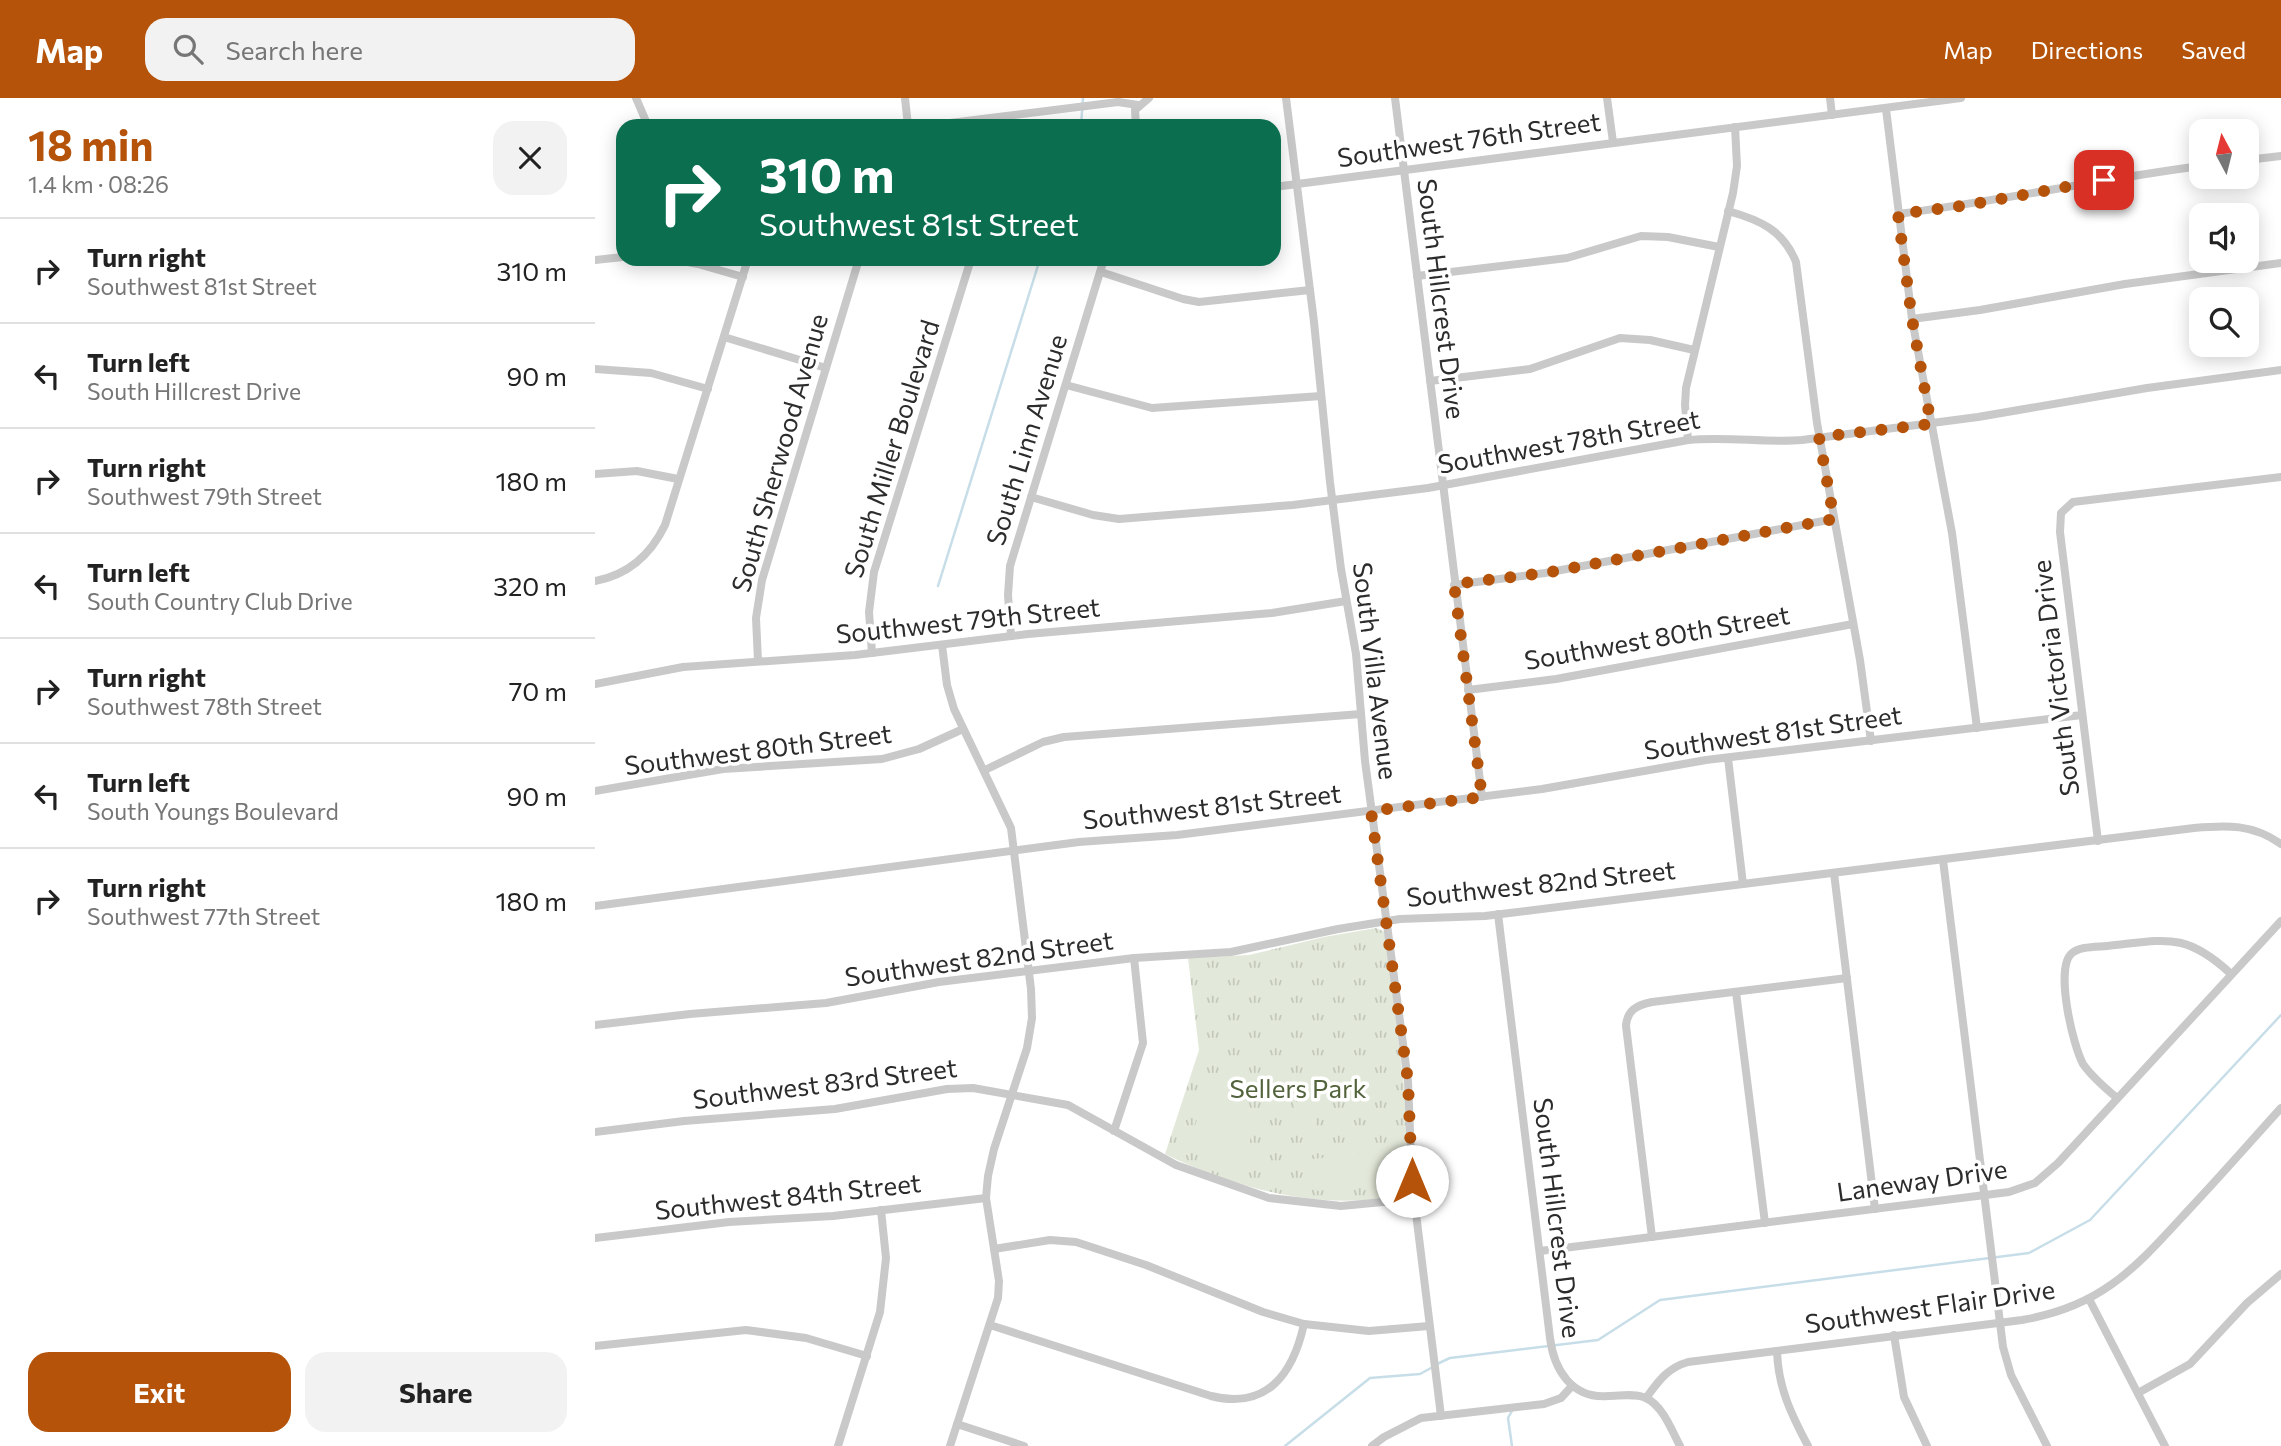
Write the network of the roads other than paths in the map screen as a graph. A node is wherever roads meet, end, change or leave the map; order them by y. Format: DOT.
graph roads {
  1 [pos="636,98"];
  2 [pos="905,98"];
  3 [pos="1149,98"];
  4 [pos="1286,98"];
  5 [pos="1395,98"];
  6 [pos="1607,98"];
  7 [pos="1830,98"];
  8 [pos="1961,98"];
  9 [pos="1138,105"];
  10 [pos="1886,108"];
  11 [pos="1832,115"];
  12 [pos="645,119"];
  13 [pos="907,119"];
  14 [pos="1008,119"];
  15 [pos="1136,119"];
  16 [pos="1735,127"];
  17 [pos="1613,142"];
  18 [pos="2281,156"];
  19 [pos="2259,159"];
  20 [pos="2189,168"];
  21 [pos="1404,171"];
  22 [pos="1297,184"];
  23 [pos="1281,186"];
  24 [pos="1728,211"];
  25 [pos="1898,214"];
  26 [pos="1719,247"];
  27 [pos="616,258"];
  28 [pos="595,260"];
  29 [pos="2281,263"];
  30 [pos="705,266"];
  31 [pos="746,266"];
  32 [pos="857,266"];
  33 [pos="969,266"];
  34 [pos="1102,266"];
  35 [pos="1101,272"];
  36 [pos="1417,276"];
  37 [pos="743,277"];
  38 [pos="1310,290"];
  39 [pos="1912,319"];
  40 [pos="725,337"];
  41 [pos="1694,350"];
  42 [pos="826,368"];
  43 [pos="595,369"];
  44 [pos="2281,370"];
  45 [pos="1430,381"];
  46 [pos="1066,385"];
  47 [pos="708,389"];
  48 [pos="1321,396"];
  49 [pos="1931,424"];
  50 [pos="1819,437"];
  51 [pos="1688,440"];
  52 [pos="595,474"];
  53 [pos="2281,477"];
  54 [pos="678,479"];
  55 [pos="1443,485"];
  56 [pos="1031,497"];
  57 [pos="1332,500"];
  58 [pos="1834,519"];
  59 [pos="595,580"];
  60 [pos="1454,584"];
  61 [pos="1346,601"];
  62 [pos="1853,624"];
  63 [pos="1011,636"];
  64 [pos="942,645"];
  65 [pos="872,653"];
  66 [pos="758,661"];
  67 [pos="595,684"];
  68 [pos="1468,690"];
  69 [pos="1361,714"];
  70 [pos="2082,715"];
  71 [pos="1977,727"];
  72 [pos="963,729"];
  73 [pos="1871,741"];
  74 [pos="1728,758"];
  75 [pos="985,770"];
  76 [pos="595,792"];
  77 [pos="1482,797"];
  78 [pos="1371,811"];
  79 [pos="2098,841"];
  80 [pos="2281,844"];
  81 [pos="1015,851"];
  82 [pos="1943,860"];
  83 [pos="1834,873"];
  84 [pos="1743,884"];
  85 [pos="595,906"];
  86 [pos="1498,914"];
  87 [pos="1386,921"];
  88 [pos="2281,921"];
  89 [pos="1134,958"];
  90 [pos="1029,970"];
  91 [pos="2231,974"];
  92 [pos="1847,978"];
  93 [pos="1736,992"];
  94 [pos="595,1025"];
  95 [pos="1012,1095"];
  96 [pos="2117,1098"];
  97 [pos="2281,1108"];
  98 [pos="1114,1131"];
  99 [pos="595,1132"];
  100 [pos="1984,1195"];
  101 [pos="986,1198"];
  102 [pos="1414,1199"];
  103 [pos="1875,1209"];
  104 [pos="881,1210"];
  105 [pos="1765,1223"];
  106 [pos="1652,1237"];
  107 [pos="595,1238"];
  108 [pos="994,1249"];
  109 [pos="1540,1251"];
  110 [pos="2281,1274"];
  111 [pos="2089,1299"];
  112 [pos="2000,1322"];
  113 [pos="1304,1324"];
  114 [pos="990,1325"];
  115 [pos="1429,1326"];
  116 [pos="1894,1335"];
  117 [pos="595,1346"];
  118 [pos="1777,1350"];
  119 [pos="867,1356"];
  120 [pos="1571,1386"];
  121 [pos="2138,1393"];
  122 [pos="1646,1398"];
  123 [pos="1441,1416"];
  124 [pos="957,1424"];
  125 [pos="838,1446"];
  126 [pos="950,1446"];
  127 [pos="1024,1446"];
  128 [pos="1372,1446"];
  129 [pos="1680,1446"];
  130 [pos="1808,1446"];
  131 [pos="1927,1446"];
  132 [pos="2047,1446"];
  133 [pos="2165,1446"];
  1 -- 12 [label="street"];
  2 -- 13 [label="street"];
  3 -- 9 [label="street"];
  4 -- 22 [label="street, South Villa Avenue"];
  5 -- 21 [label="street, South Hillcrest Drive"];
  6 -- 17 [label="street"];
  7 -- 11 [label="street"];
  8 -- 10 [label="street, Southwest 76th Street"];
  9 -- 14 [label="street"];
  9 -- 15 [label="street"];
  10 -- 11 [label="street, Southwest 76th Street"];
  10 -- 25 [label="street"];
  11 -- 16 [label="street, Southwest 76th Street"];
  16 -- 17 [label="street, Southwest 76th Street"];
  16 -- 24 [label="street"];
  17 -- 21 [label="street, Southwest 76th Street"];
  18 -- 19 [label="street"];
  20 -- 25 [label="street"];
  21 -- 22 [label="street, Southwest 76th Street"];
  21 -- 36 [label="street, South Hillcrest Drive"];
  22 -- 23 [label="street, Southwest 76th Street"];
  22 -- 38 [label="street, South Villa Avenue"];
  24 -- 26 [label="street"];
  24 -- 50 [label="street"];
  25 -- 39 [label="street"];
  26 -- 36 [label="street"];
  26 -- 41 [label="street"];
  27 -- 28 [label="street"];
  29 -- 39 [label="street"];
  30 -- 37 [label="street"];
  31 -- 37 [label="street"];
  32 -- 42 [label="street, South Sherwood Avenue"];
  33 -- 65 [label="street, South Miller Boulevard"];
  34 -- 35 [label="street, South Linn Avenue"];
  35 -- 38 [label="street"];
  35 -- 46 [label="street, South Linn Avenue"];
  36 -- 45 [label="street, South Hillcrest Drive"];
  37 -- 40 [label="street"];
  38 -- 48 [label="street, South Villa Avenue"];
  39 -- 49 [label="street"];
  40 -- 42 [label="street"];
  40 -- 47 [label="street"];
  41 -- 45 [label="street"];
  41 -- 51 [label="street"];
  42 -- 66 [label="street, South Sherwood Avenue"];
  43 -- 47 [label="street"];
  44 -- 49 [label="street, Southwest 78th Street"];
  45 -- 55 [label="street, South Hillcrest Drive"];
  46 -- 48 [label="street"];
  46 -- 56 [label="street, South Linn Avenue"];
  47 -- 54 [label="street"];
  48 -- 57 [label="street, South Villa Avenue"];
  49 -- 50 [label="street, Southwest 78th Street"];
  49 -- 71 [label="street"];
  50 -- 51 [label="street, Southwest 78th Street"];
  50 -- 58 [label="street"];
  51 -- 55 [label="street, Southwest 78th Street"];
  52 -- 54 [label="street"];
  53 -- 70 [label="street, South Victoria Drive"];
  54 -- 59 [label="street"];
  55 -- 57 [label="street, Southwest 78th Street"];
  55 -- 60 [label="street, South Hillcrest Drive"];
  56 -- 57 [label="street, Southwest 78th Street"];
  56 -- 63 [label="street, South Linn Avenue"];
  57 -- 61 [label="street, South Villa Avenue"];
  58 -- 60 [label="street"];
  58 -- 62 [label="street"];
  60 -- 68 [label="street, South Hillcrest Drive"];
  61 -- 63 [label="street, Southwest 79th Street"];
  61 -- 69 [label="street, South Villa Avenue"];
  62 -- 68 [label="street, Southwest 80th Street"];
  62 -- 73 [label="street"];
  63 -- 64 [label="street, Southwest 79th Street"];
  64 -- 65 [label="street, Southwest 79th Street"];
  64 -- 72 [label="street"];
  65 -- 66 [label="street, Southwest 79th Street"];
  66 -- 67 [label="street, Southwest 79th Street"];
  68 -- 77 [label="street, South Hillcrest Drive"];
  69 -- 75 [label="street"];
  69 -- 78 [label="street, South Villa Avenue"];
  70 -- 71 [label="street, Southwest 81st Street"];
  70 -- 79 [label="street, South Victoria Drive"];
  71 -- 73 [label="street, Southwest 81st Street"];
  72 -- 75 [label="street"];
  72 -- 76 [label="street, Southwest 80th Street"];
  73 -- 74 [label="street, Southwest 81st Street"];
  74 -- 77 [label="street, Southwest 81st Street"];
  74 -- 84 [label="street"];
  75 -- 81 [label="street"];
  77 -- 78 [label="street, Southwest 81st Street"];
  78 -- 81 [label="street, Southwest 81st Street"];
  78 -- 87 [label="street, South Villa Avenue"];
  79 -- 80 [label="street, Southwest 82nd Street"];
  79 -- 82 [label="street, Southwest 82nd Street"];
  81 -- 85 [label="street, Southwest 81st Street"];
  81 -- 90 [label="street"];
  82 -- 83 [label="street, Southwest 82nd Street"];
  82 -- 100 [label="street"];
  83 -- 84 [label="street, Southwest 82nd Street"];
  83 -- 92 [label="street"];
  84 -- 86 [label="street, Southwest 82nd Street"];
  86 -- 87 [label="street, Southwest 82nd Street"];
  86 -- 109 [label="street, South Hillcrest Drive"];
  87 -- 89 [label="street, Southwest 82nd Street"];
  87 -- 102 [label="street, South Villa Avenue"];
  88 -- 91 [label="street, Laneway Drive"];
  89 -- 90 [label="street, Southwest 82nd Street"];
  89 -- 98 [label="street"];
  90 -- 94 [label="street, Southwest 82nd Street"];
  90 -- 95 [label="street"];
  91 -- 96 [label="street, Laneway Drive"];
  91 -- 96 [label="street"];
  92 -- 93 [label="street"];
  92 -- 103 [label="street"];
  93 -- 105 [label="street"];
  93 -- 106 [label="street"];
  95 -- 98 [label="street, Southwest 83rd Street"];
  95 -- 99 [label="street, Southwest 83rd Street"];
  95 -- 101 [label="street"];
  96 -- 100 [label="street, Laneway Drive"];
  97 -- 111 [label="street, Southwest Flair Drive"];
  98 -- 102 [label="street, Southwest 83rd Street"];
  100 -- 103 [label="street, Laneway Drive"];
  100 -- 112 [label="street"];
  101 -- 104 [label="street, Southwest 84th Street"];
  101 -- 108 [label="street"];
  102 -- 115 [label="street, South Villa Avenue"];
  103 -- 105 [label="street, Laneway Drive"];
  104 -- 107 [label="street, Southwest 84th Street"];
  104 -- 119 [label="street"];
  105 -- 106 [label="street, Laneway Drive"];
  106 -- 109 [label="street, Laneway Drive"];
  108 -- 113 [label="street"];
  108 -- 114 [label="street"];
  109 -- 120 [label="street, South Hillcrest Drive"];
  110 -- 121 [label="street"];
  111 -- 112 [label="street, Southwest Flair Drive"];
  111 -- 121 [label="street"];
  112 -- 116 [label="street, Southwest Flair Drive"];
  112 -- 132 [label="street"];
  113 -- 114 [label="street"];
  113 -- 115 [label="street"];
  114 -- 124 [label="street"];
  115 -- 123 [label="street, South Villa Avenue"];
  116 -- 118 [label="street, Southwest Flair Drive"];
  116 -- 131 [label="street"];
  117 -- 119 [label="street"];
  118 -- 122 [label="street, Southwest Flair Drive"];
  118 -- 130 [label="street"];
  119 -- 125 [label="street"];
  120 -- 122 [label="street"];
  120 -- 123 [label="street"];
  121 -- 133 [label="street"];
  122 -- 129 [label="street"];
  123 -- 128 [label="street"];
  124 -- 126 [label="street"];
  124 -- 127 [label="street"];
}
